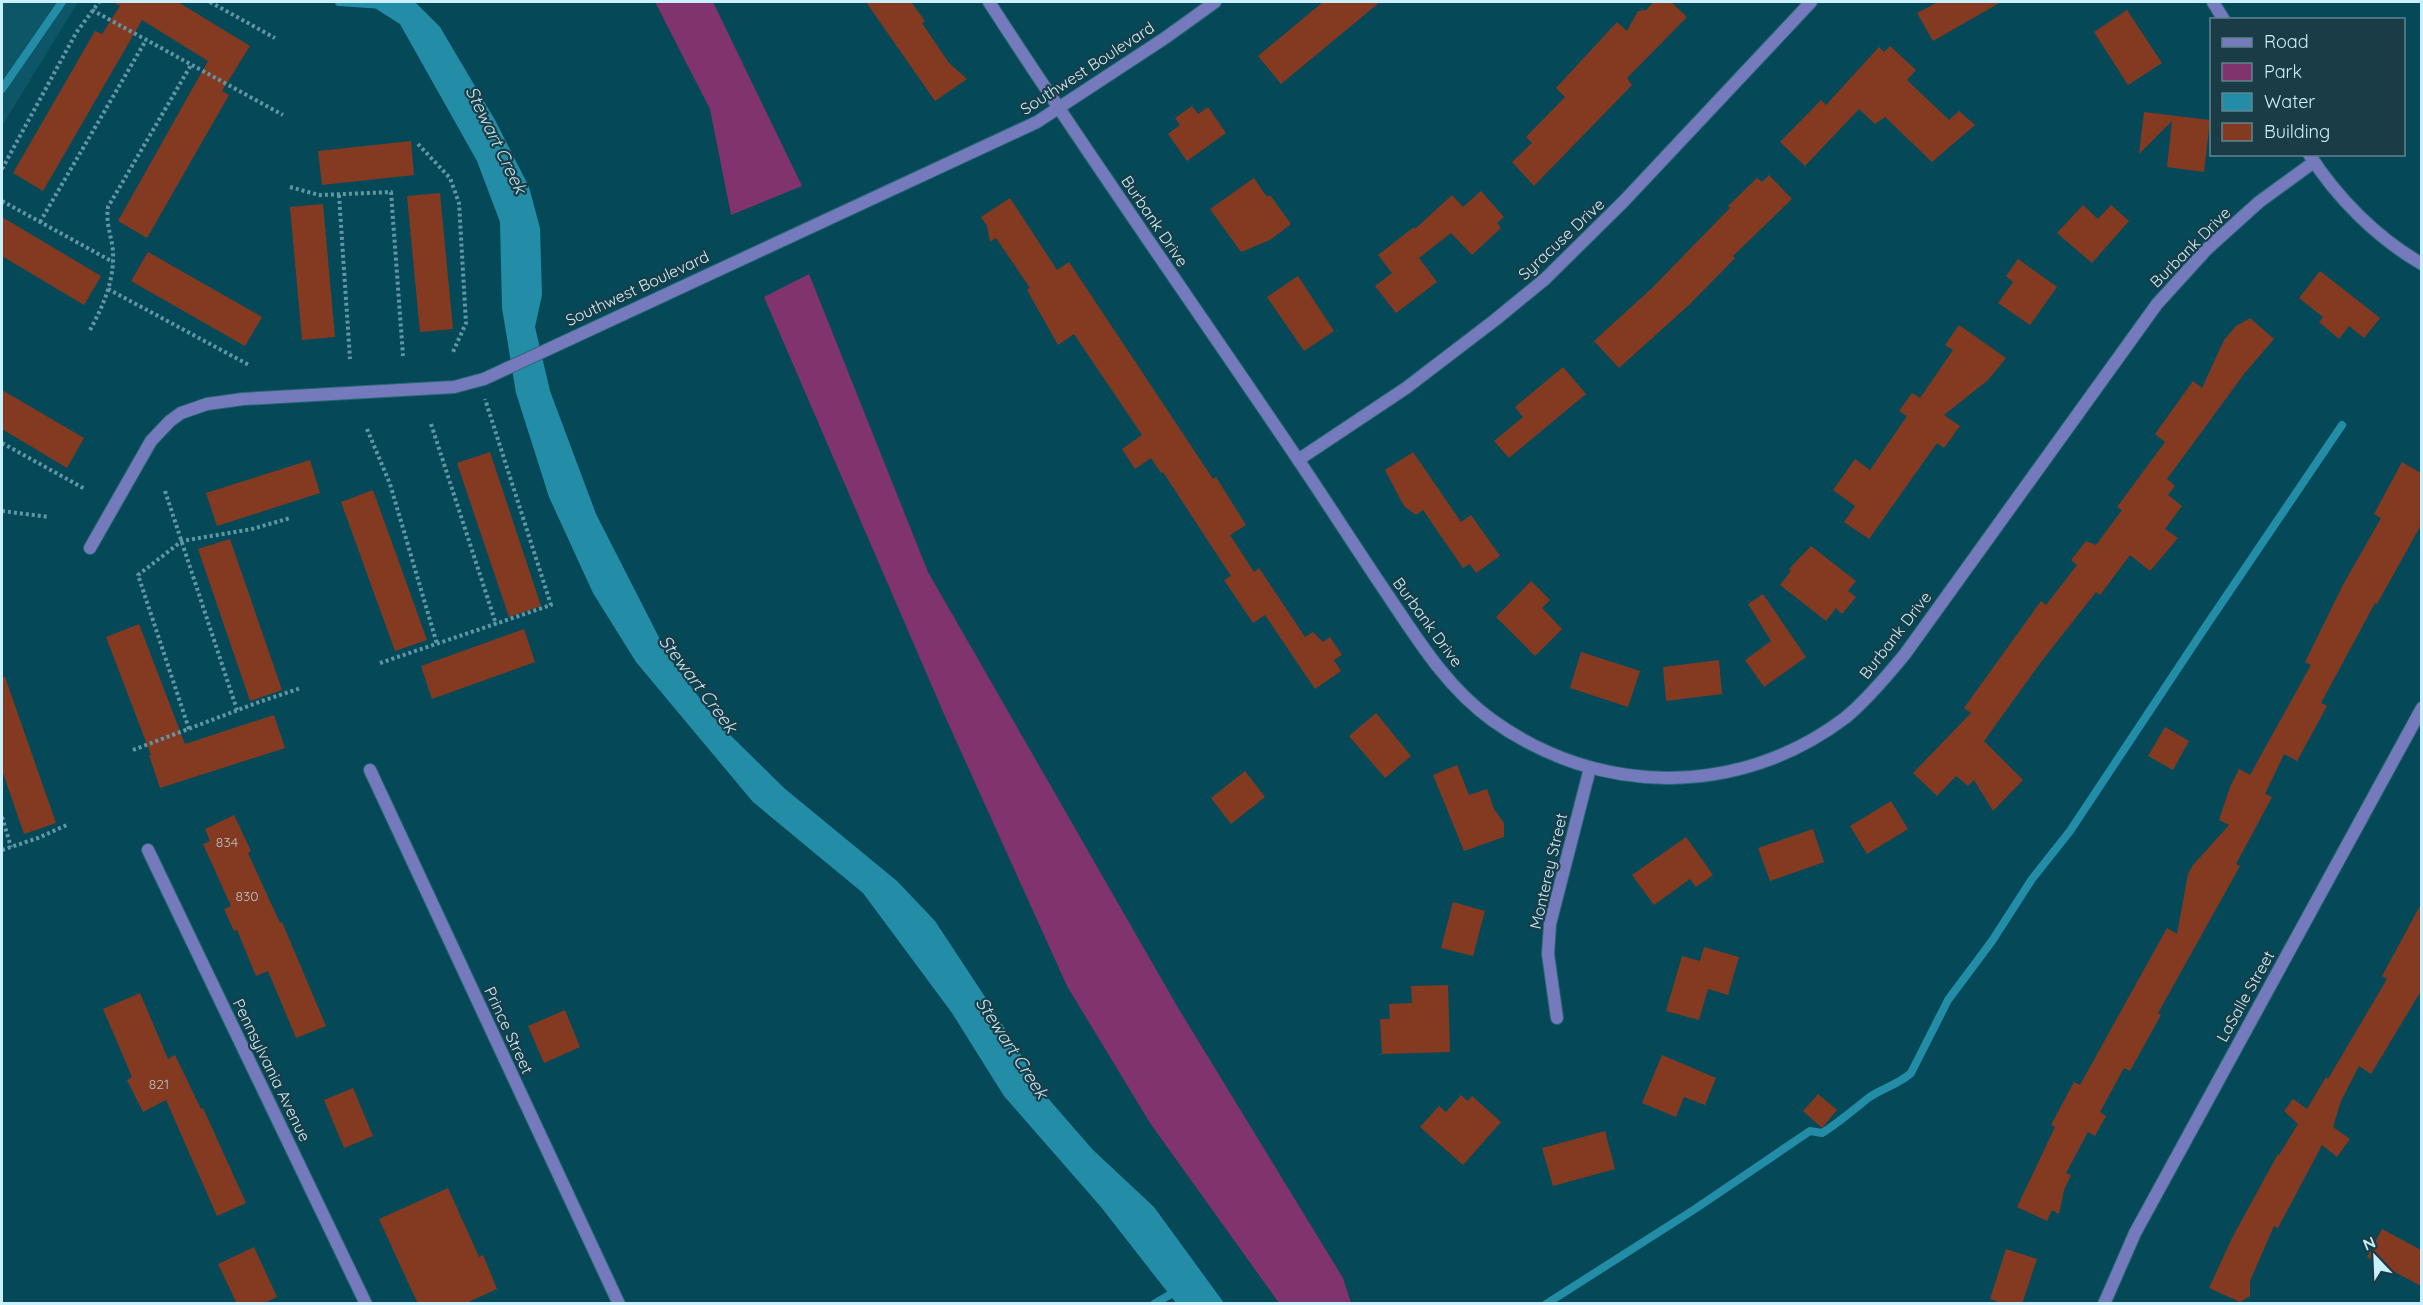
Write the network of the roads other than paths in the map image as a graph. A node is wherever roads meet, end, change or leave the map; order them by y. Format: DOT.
graph roads {
  1 [pos="988,2"];
  2 [pos="1215,2"];
  3 [pos="1811,2"];
  4 [pos="2213,2"];
  5 [pos="2223,18"];
  6 [pos="1057,108"];
  7 [pos="2312,158"];
  8 [pos="2421,264"];
  9 [pos="1298,460"];
  10 [pos="90,548"];
  11 [pos="2421,708"];
  12 [pos="1590,768"];
  13 [pos="370,770"];
  14 [pos="148,850"];
  15 [pos="1557,1018"];
  16 [pos="366,1304"];
  17 [pos="619,1304"];
  18 [pos="2104,1304"];
  1 -- 6 [label="street, Burbank Drive"];
  2 -- 6 [label="street, Southwest Boulevard"];
  3 -- 9 [label="street, Syracuse Drive"];
  4 -- 5 [label="street"];
  6 -- 9 [label="street, Burbank Drive"];
  6 -- 10 [label="street, Southwest Boulevard"];
  7 -- 8 [label="street"];
  7 -- 12 [label="street, Burbank Drive"];
  9 -- 12 [label="street, Burbank Drive"];
  11 -- 18 [label="street, LaSalle Street"];
  12 -- 15 [label="street, Monterey Street"];
  13 -- 17 [label="street, Prince Street"];
  14 -- 16 [label="street, Pennsylvania Avenue"];
}
